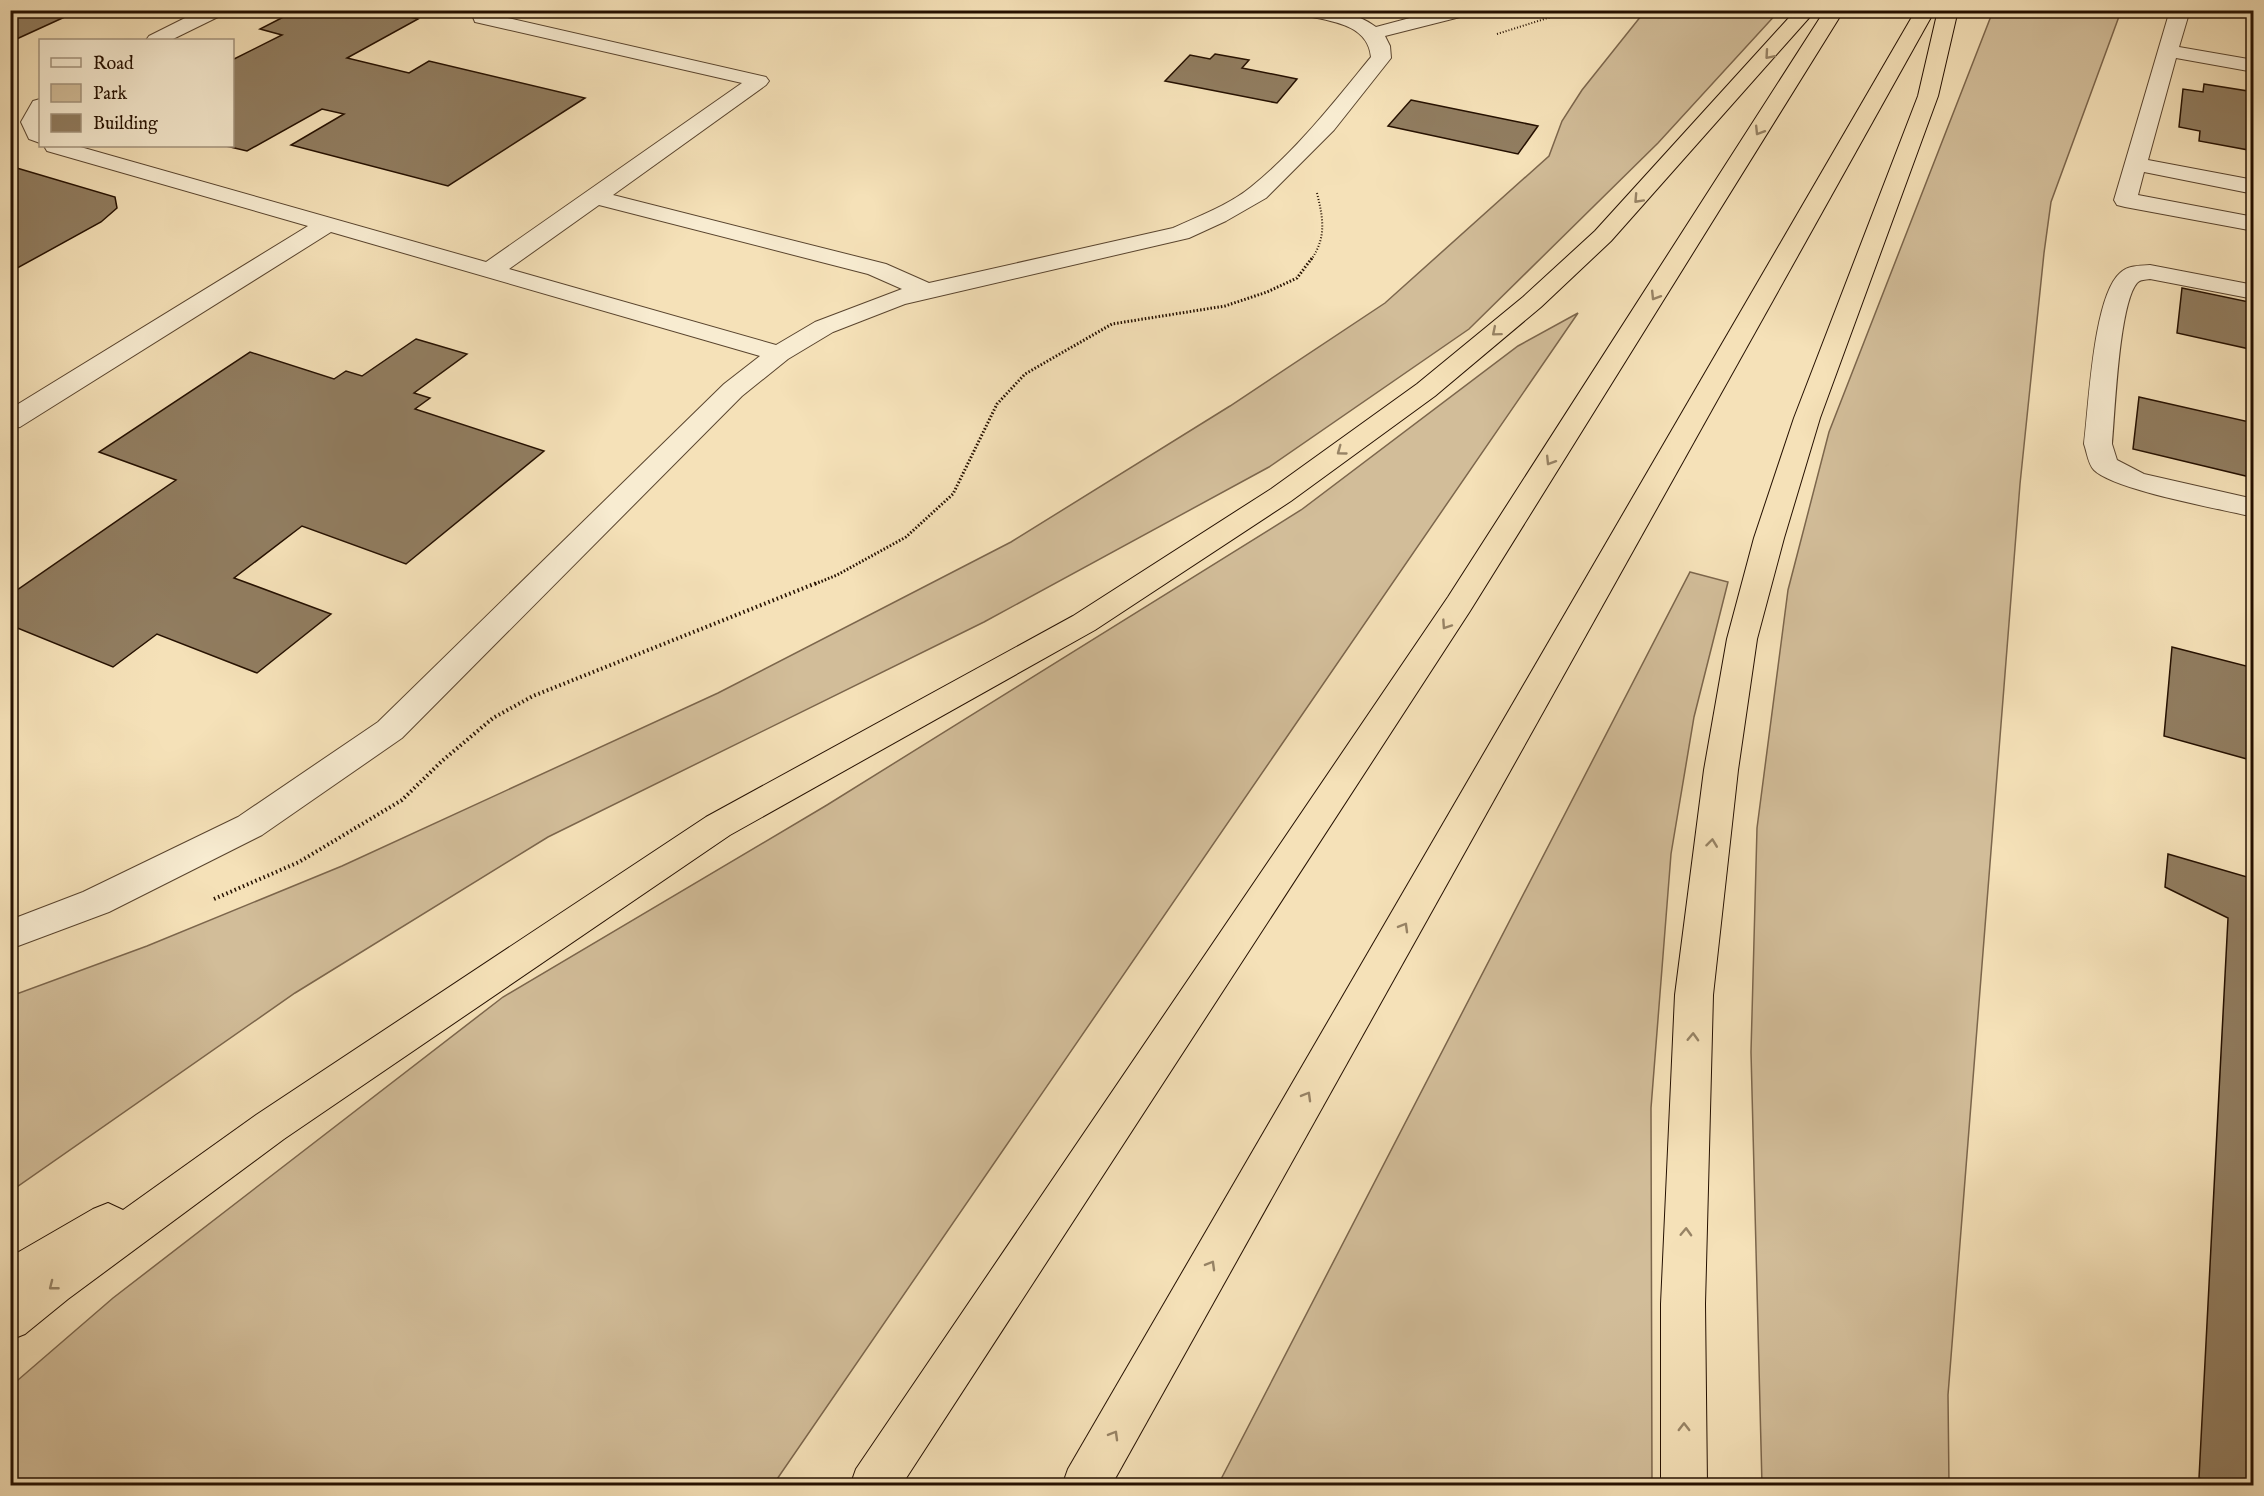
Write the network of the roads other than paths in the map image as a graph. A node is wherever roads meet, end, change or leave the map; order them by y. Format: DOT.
graph roads {
  1 [pos="217,10"];
  2 [pos="480,10"];
  3 [pos="1305,10"];
  4 [pos="1465,10"];
  5 [pos="1808,10"];
  6 [pos="1835,10"];
  7 [pos="1926,10"];
  8 [pos="1948,10"];
  9 [pos="2180,10"];
  10 [pos="1375,33"];
  11 [pos="158,39"];
  12 [pos="2169,51"];
  13 [pos="2253,66"];
  14 [pos="39,107"];
  15 [pos="39,136"];
  16 [pos="58,147"];
  17 [pos="2136,164"];
  18 [pos="2253,187"];
  19 [pos="595,197"];
  20 [pos="328,224"];
  21 [pos="2253,224"];
  22 [pos="490,271"];
  23 [pos="926,291"];
  24 [pos="2253,292"];
  25 [pos="779,354"];
  26 [pos="10,421"];
  27 [pos="2253,508"];
  28 [pos="10,935"];
  29 [pos="270,1127"];
  30 [pos="10,1280"];
  31 [pos="10,1320"];
  32 [pos="873,1485"];
  33 [pos="1085,1485"];
  34 [pos="1684,1485"];
  1 -- 11 [label="street"];
  2 -- 19 [label="street"];
  3 -- 10 [label="street"];
  4 -- 10 [label="street"];
  5 -- 29 [label="highway, one-way"];
  6 -- 32 [label="highway, one-way"];
  33 -- 7 [label="highway, one-way"];
  34 -- 8 [label="highway, one-way"];
  9 -- 12 [label="street"];
  10 -- 23 [label="street"];
  12 -- 13 [label="street"];
  12 -- 17 [label="street"];
  14 -- 15 [label="street"];
  16 -- 20 [label="street"];
  17 -- 18 [label="street"];
  17 -- 21 [label="street"];
  19 -- 22 [label="street"];
  19 -- 23 [label="street"];
  20 -- 22 [label="street"];
  20 -- 26 [label="street"];
  22 -- 25 [label="street"];
  23 -- 25 [label="street"];
  24 -- 27 [label="street"];
  25 -- 28 [label="street"];
  29 -- 30 [label="highway"];
  29 -- 31 [label="highway, one-way"];
}
